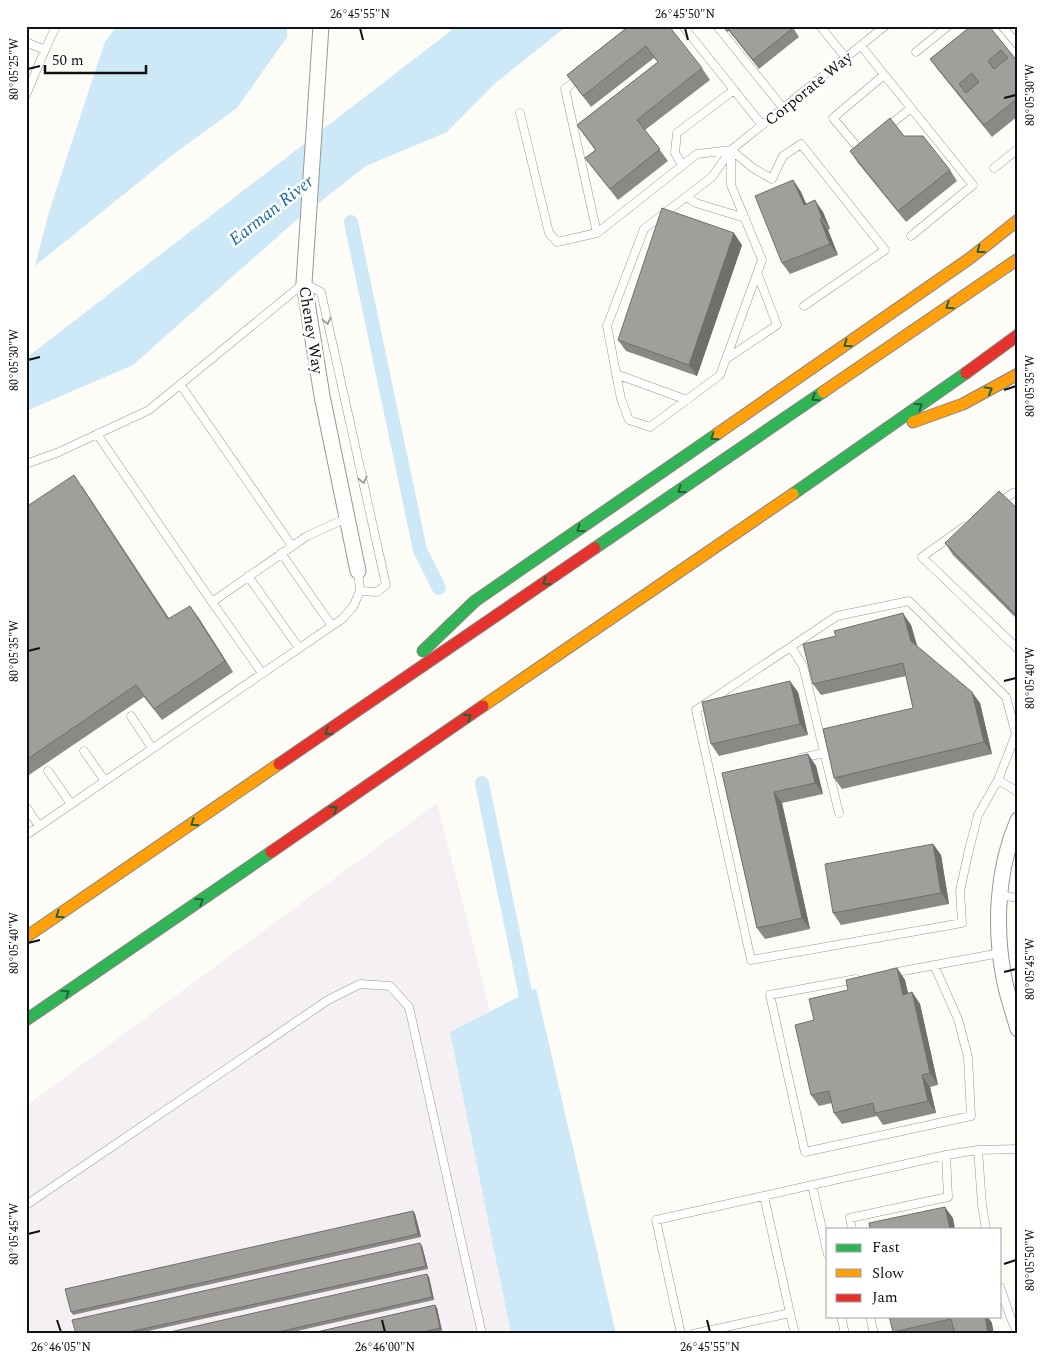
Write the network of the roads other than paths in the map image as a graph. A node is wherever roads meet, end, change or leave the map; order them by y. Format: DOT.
graph roads {
  1 [pos="56,26"];
  2 [pos="321,26"];
  3 [pos="683,26"];
  4 [pos="717,26"];
  5 [pos="820,26"];
  6 [pos="885,26"];
  7 [pos="948,26"];
  8 [pos="1002,26"];
  9 [pos="26,42"];
  10 [pos="1018,45"];
  11 [pos="860,46"];
  12 [pos="45,50"];
  13 [pos="916,52"];
  14 [pos="846,58"];
  15 [pos="588,70"];
  16 [pos="884,75"];
  17 [pos="734,90"];
  18 [pos="26,96"];
  19 [pos="783,108"];
  20 [pos="911,108"];
  21 [pos="520,113"];
  22 [pos="762,125"];
  23 [pos="881,132"];
  24 [pos="874,138"];
  25 [pos="1018,149"];
  26 [pos="731,150"];
  27 [pos="682,165"];
  28 [pos="994,168"];
  29 [pos="686,197"];
  30 [pos="745,218"];
  31 [pos="1018,220"];
  32 [pos="597,233"];
  33 [pos="911,236"];
  34 [pos="1018,259"];
  35 [pos="758,275"];
  36 [pos="304,283"];
  37 [pos="804,306"];
  38 [pos="1018,335"];
  39 [pos="726,359"];
  40 [pos="616,374"];
  41 [pos="1018,374"];
  42 [pos="180,384"];
  43 [pos="687,400"];
  44 [pos="97,434"];
  45 [pos="879,435"];
  46 [pos="26,464"];
  47 [pos="1018,492"];
  48 [pos="990,508"];
  49 [pos="347,518"];
  50 [pos="968,524"];
  51 [pos="292,546"];
  52 [pos="281,553"];
  53 [pos="358,571"];
  54 [pos="248,576"];
  55 [pos="360,591"];
  56 [pos="212,602"];
  57 [pos="332,626"];
  58 [pos="791,647"];
  59 [pos="299,648"];
  60 [pos="1018,649"];
  61 [pos="262,673"];
  62 [pos="368,704"];
  63 [pos="131,716"];
  64 [pos="152,748"];
  65 [pos="84,751"];
  66 [pos="824,753"];
  67 [pos="796,759"];
  68 [pos="48,771"];
  69 [pos="720,777"];
  70 [pos="711,779"];
  71 [pos="998,780"];
  72 [pos="105,781"];
  73 [pos="1018,792"];
  74 [pos="71,804"];
  75 [pos="26,807"];
  76 [pos="839,813"];
  77 [pos="1018,820"];
  78 [pos="39,826"];
  79 [pos="26,834"];
  80 [pos="1000,895"];
  81 [pos="1018,898"];
  82 [pos="26,937"];
  83 [pos="1000,953"];
  84 [pos="934,965"];
  85 [pos="886,974"];
  86 [pos="866,977"];
  87 [pos="26,1020"];
  88 [pos="1018,1030"];
  89 [pos="1018,1149"];
  90 [pos="978,1150"];
  91 [pos="946,1154"];
  92 [pos="812,1185"];
  93 [pos="764,1196"];
  94 [pos="26,1204"];
  95 [pos="852,1228"];
  96 [pos="986,1228"];
  97 [pos="826,1246"];
  98 [pos="1002,1293"];
  99 [pos="790,1313"];
  100 [pos="841,1318"];
  101 [pos="870,1318"];
  102 [pos="482,1334"];
  103 [pos="681,1334"];
  104 [pos="693,1334"];
  105 [pos="795,1334"];
  106 [pos="845,1334"];
  107 [pos="874,1334"];
  108 [pos="1018,1334"];
  1 -- 12 [label="lane"];
  2 -- 36 [label="street, Cheney Way"];
  3 -- 17 [label="lane"];
  4 -- 19 [label="lane"];
  5 -- 14 [label="lane"];
  6 -- 11 [label="lane, Corporate Way"];
  7 -- 13 [label="lane"];
  8 -- 10 [label="lane"];
  9 -- 12 [label="lane"];
  11 -- 14 [label="lane, Corporate Way"];
  11 -- 16 [label="lane"];
  12 -- 18 [label="lane"];
  14 -- 19 [label="lane, Corporate Way"];
  15 -- 32 [label="lane"];
  16 -- 20 [label="lane"];
  16 -- 24 [label="lane"];
  17 -- 22 [label="lane"];
  17 -- 27 [label="lane"];
  19 -- 22 [label="lane, Corporate Way"];
  20 -- 23 [label="lane"];
  20 -- 33 [label="lane"];
  21 -- 32 [label="lane"];
  22 -- 26 [label="lane, Corporate Way"];
  25 -- 28 [label="lane"];
  26 -- 27 [label="lane"];
  26 -- 29 [label="lane, Corporate Way"];
  26 -- 30 [label="lane"];
  26 -- 37 [label="lane"];
  27 -- 32 [label="lane"];
  29 -- 30 [label="lane"];
  29 -- 40 [label="lane"];
  30 -- 35 [label="lane"];
  31 -- 62 [label="highway, one-way"];
  34 -- 62 [label="highway, one-way"];
  35 -- 39 [label="lane"];
  35 -- 39 [label="lane"];
  36 -- 42 [label="lane"];
  36 -- 49 [label="street, Cheney Way"];
  36 -- 55 [label="lane, one-way"];
  45 -- 38 [label="highway, one-way"];
  39 -- 43 [label="lane"];
  40 -- 43 [label="lane"];
  40 -- 43 [label="lane"];
  45 -- 41 [label="highway, one-way"];
  42 -- 44 [label="lane"];
  42 -- 51 [label="lane"];
  44 -- 46 [label="lane"];
  44 -- 56 [label="lane"];
  87 -- 45 [label="highway, one-way"];
  47 -- 48 [label="lane"];
  49 -- 51 [label="lane"];
  49 -- 53 [label="street, Cheney Way"];
  50 -- 60 [label="lane"];
  51 -- 52 [label="lane"];
  52 -- 54 [label="lane"];
  52 -- 57 [label="lane"];
  53 -- 55 [label="lane"];
  54 -- 56 [label="lane"];
  54 -- 59 [label="lane"];
  55 -- 57 [label="lane"];
  56 -- 61 [label="lane"];
  57 -- 59 [label="lane"];
  58 -- 66 [label="lane"];
  58 -- 70 [label="lane"];
  58 -- 71 [label="lane"];
  59 -- 61 [label="lane"];
  61 -- 64 [label="lane"];
  62 -- 82 [label="highway, one-way"];
  63 -- 64 [label="lane"];
  64 -- 72 [label="lane"];
  65 -- 72 [label="lane"];
  66 -- 67 [label="lane"];
  66 -- 76 [label="lane"];
  68 -- 74 [label="lane"];
  69 -- 70 [label="lane"];
  70 -- 71 [label="lane"];
  71 -- 73 [label="lane"];
  72 -- 74 [label="lane"];
  74 -- 78 [label="lane"];
  75 -- 78 [label="lane"];
  77 -- 80 [label="street"];
  78 -- 79 [label="lane"];
  80 -- 81 [label="lane"];
  80 -- 83 [label="street"];
  83 -- 84 [label="lane"];
  83 -- 88 [label="street"];
  84 -- 85 [label="lane"];
  84 -- 86 [label="lane"];
  89 -- 90 [label="lane"];
  90 -- 91 [label="lane"];
  90 -- 96 [label="lane"];
  91 -- 92 [label="lane"];
  91 -- 95 [label="lane"];
  92 -- 93 [label="lane"];
  92 -- 97 [label="lane"];
  93 -- 99 [label="lane"];
  93 -- 103 [label="lane"];
  94 -- 102 [label="lane"];
  98 -- 108 [label="lane"];
  99 -- 104 [label="lane"];
  99 -- 105 [label="lane"];
  100 -- 106 [label="lane"];
  101 -- 107 [label="lane"];
}
